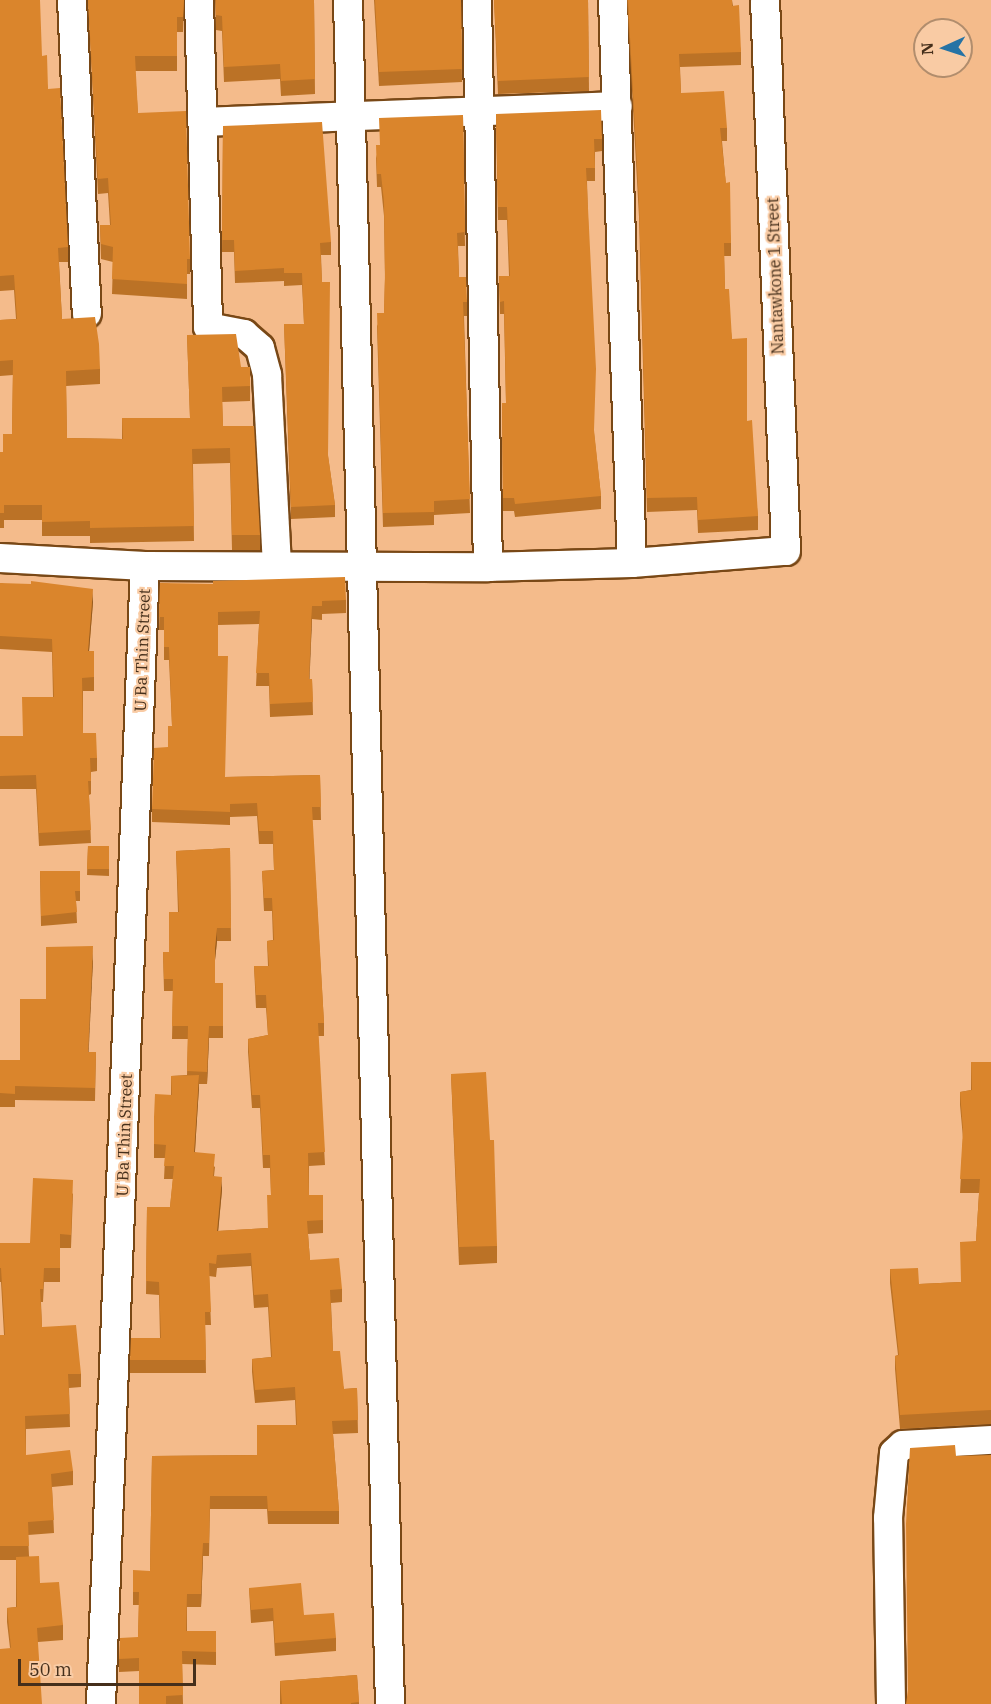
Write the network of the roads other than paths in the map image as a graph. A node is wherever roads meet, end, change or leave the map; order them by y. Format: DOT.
graph roads {
  1 [pos="72,0"];
  2 [pos="199,0"];
  3 [pos="348,0"];
  4 [pos="477,0"];
  5 [pos="612,0"];
  6 [pos="765,0"];
  7 [pos="618,106"];
  8 [pos="479,111"];
  9 [pos="351,114"];
  10 [pos="203,122"];
  11 [pos="87,314"];
  12 [pos="0,558"];
  13 [pos="632,563"];
  14 [pos="145,566"];
  15 [pos="277,567"];
  16 [pos="365,567"];
  17 [pos="488,567"];
  18 [pos="991,1440"];
  19 [pos="101,1704"];
  20 [pos="390,1704"];
  21 [pos="891,1704"];
  1 -- 11 [label="street"];
  2 -- 10 [label="street"];
  3 -- 9 [label="street"];
  4 -- 8 [label="street"];
  5 -- 7 [label="street"];
  6 -- 13 [label="street, Nantawkone 1 Street"];
  7 -- 8 [label="street"];
  7 -- 13 [label="street"];
  8 -- 9 [label="street"];
  8 -- 17 [label="street"];
  9 -- 10 [label="street"];
  9 -- 16 [label="street"];
  10 -- 15 [label="street"];
  12 -- 14 [label="street"];
  13 -- 17 [label="street"];
  14 -- 15 [label="street"];
  14 -- 19 [label="street, U Ba Thin Street"];
  15 -- 16 [label="street"];
  16 -- 17 [label="street"];
  16 -- 20 [label="street"];
  18 -- 21 [label="street"];
}
